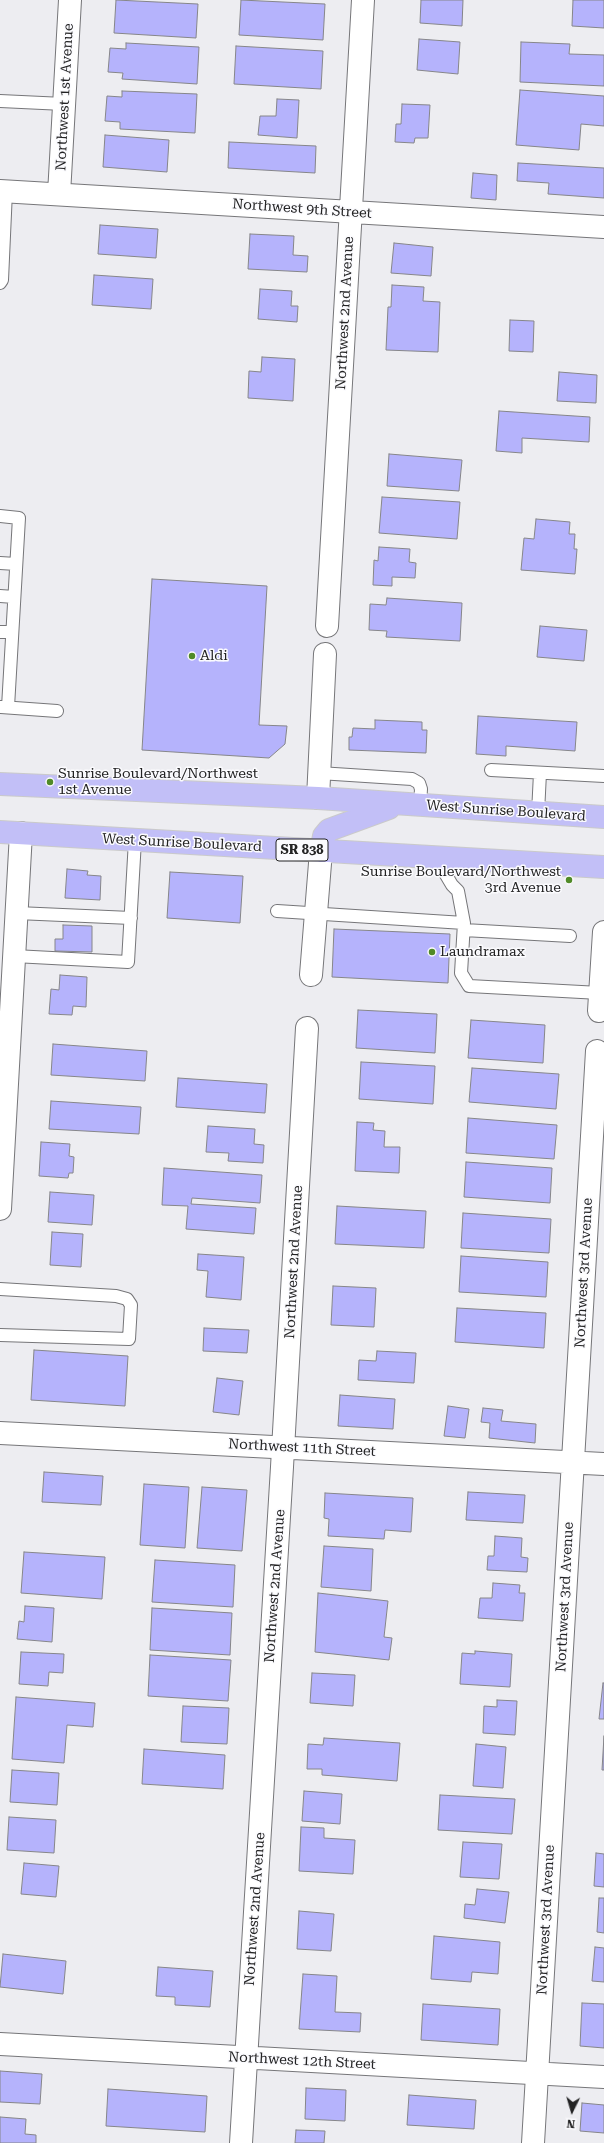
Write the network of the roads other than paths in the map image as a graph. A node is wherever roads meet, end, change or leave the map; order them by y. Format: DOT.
graph roads {
  1 [pos="70,0"];
  2 [pos="363,0"];
  3 [pos="0,101"];
  4 [pos="64,104"];
  5 [pos="3,191"];
  6 [pos="60,194"];
  7 [pos="350,212"];
  8 [pos="604,227"];
  9 [pos="0,283"];
  10 [pos="0,516"];
  11 [pos="0,563"];
  12 [pos="16,564"];
  13 [pos="0,596"];
  14 [pos="14,597"];
  15 [pos="327,626"];
  16 [pos="6,632"];
  17 [pos="325,654"];
  18 [pos="5,667"];
  19 [pos="4,707"];
  20 [pos="57,711"];
  21 [pos="491,770"];
  22 [pos="319,773"];
  23 [pos="540,773"];
  24 [pos="604,776"];
  25 [pos="0,784"];
  26 [pos="318,798"];
  27 [pos="410,805"];
  28 [pos="538,813"];
  29 [pos="604,817"];
  30 [pos="10,833"];
  31 [pos="135,840"];
  32 [pos="321,851"];
  33 [pos="436,858"];
  34 [pos="604,867"];
  35 [pos="277,911"];
  36 [pos="16,913"];
  37 [pos="317,913"];
  38 [pos="131,918"];
  39 [pos="464,926"];
  40 [pos="604,932"];
  41 [pos="570,936"];
  42 [pos="14,956"];
  43 [pos="310,975"];
  44 [pos="601,1005"];
  45 [pos="307,1028"];
  46 [pos="597,1050"];
  47 [pos="0,1209"];
  48 [pos="0,1289"];
  49 [pos="0,1335"];
  50 [pos="0,1432"];
  51 [pos="284,1447"];
  52 [pos="573,1462"];
  53 [pos="604,1464"];
  54 [pos="0,2044"];
  55 [pos="246,2058"];
  56 [pos="537,2073"];
  57 [pos="604,2077"];
  58 [pos="241,2143"];
  59 [pos="533,2143"];
  1 -- 4 [label="street, Northwest 1st Avenue"];
  2 -- 7 [label="street, Northwest 2nd Avenue"];
  3 -- 4 [label="lane"];
  4 -- 6 [label="street, Northwest 1st Avenue"];
  5 -- 6 [label="street, Northwest 9th Street"];
  5 -- 9 [label="lane"];
  6 -- 7 [label="street, Northwest 9th Street"];
  7 -- 8 [label="street, Northwest 9th Street"];
  7 -- 15 [label="street, Northwest 2nd Avenue"];
  10 -- 12 [label="lane"];
  11 -- 12 [label="lane"];
  12 -- 14 [label="lane"];
  13 -- 14 [label="lane"];
  14 -- 16 [label="lane"];
  16 -- 18 [label="lane"];
  17 -- 22 [label="street"];
  18 -- 19 [label="lane"];
  19 -- 20 [label="lane"];
  21 -- 23 [label="lane"];
  22 -- 26 [label="street"];
  22 -- 27 [label="lane"];
  23 -- 24 [label="lane"];
  23 -- 28 [label="lane"];
  25 -- 26 [label="main road, West Sunrise Boulevard"];
  26 -- 27 [label="main road, West Sunrise Boulevard"];
  27 -- 28 [label="main road, West Sunrise Boulevard"];
  27 -- 32 [label="main road"];
  28 -- 29 [label="main road, West Sunrise Boulevard"];
  30 -- 31 [label="main road, West Sunrise Boulevard / SR 838"];
  30 -- 36 [label="street"];
  31 -- 32 [label="main road, West Sunrise Boulevard / SR 838"];
  31 -- 38 [label="lane"];
  32 -- 33 [label="main road, West Sunrise Boulevard / SR 838"];
  32 -- 37 [label="street"];
  33 -- 34 [label="main road, West Sunrise Boulevard / SR 838"];
  33 -- 39 [label="lane"];
  35 -- 37 [label="lane"];
  36 -- 38 [label="lane"];
  36 -- 42 [label="street"];
  37 -- 39 [label="lane"];
  37 -- 43 [label="street"];
  38 -- 42 [label="lane"];
  39 -- 41 [label="lane"];
  39 -- 44 [label="lane"];
  40 -- 44 [label="street"];
  42 -- 47 [label="street"];
  45 -- 51 [label="street, Northwest 2nd Avenue"];
  46 -- 52 [label="street, Northwest 3rd Avenue"];
  48 -- 49 [label="lane"];
  50 -- 51 [label="street, Northwest 11th Street"];
  51 -- 52 [label="street, Northwest 11th Street"];
  51 -- 55 [label="street, Northwest 2nd Avenue"];
  52 -- 53 [label="street, Northwest 11th Street"];
  52 -- 56 [label="street, Northwest 3rd Avenue"];
  54 -- 55 [label="street, Northwest 12th Street"];
  55 -- 56 [label="street, Northwest 12th Street"];
  55 -- 58 [label="street, Northwest 2nd Avenue"];
  56 -- 57 [label="street, Northwest 12th Street"];
  56 -- 59 [label="street, Northwest 3rd Avenue"];
}
